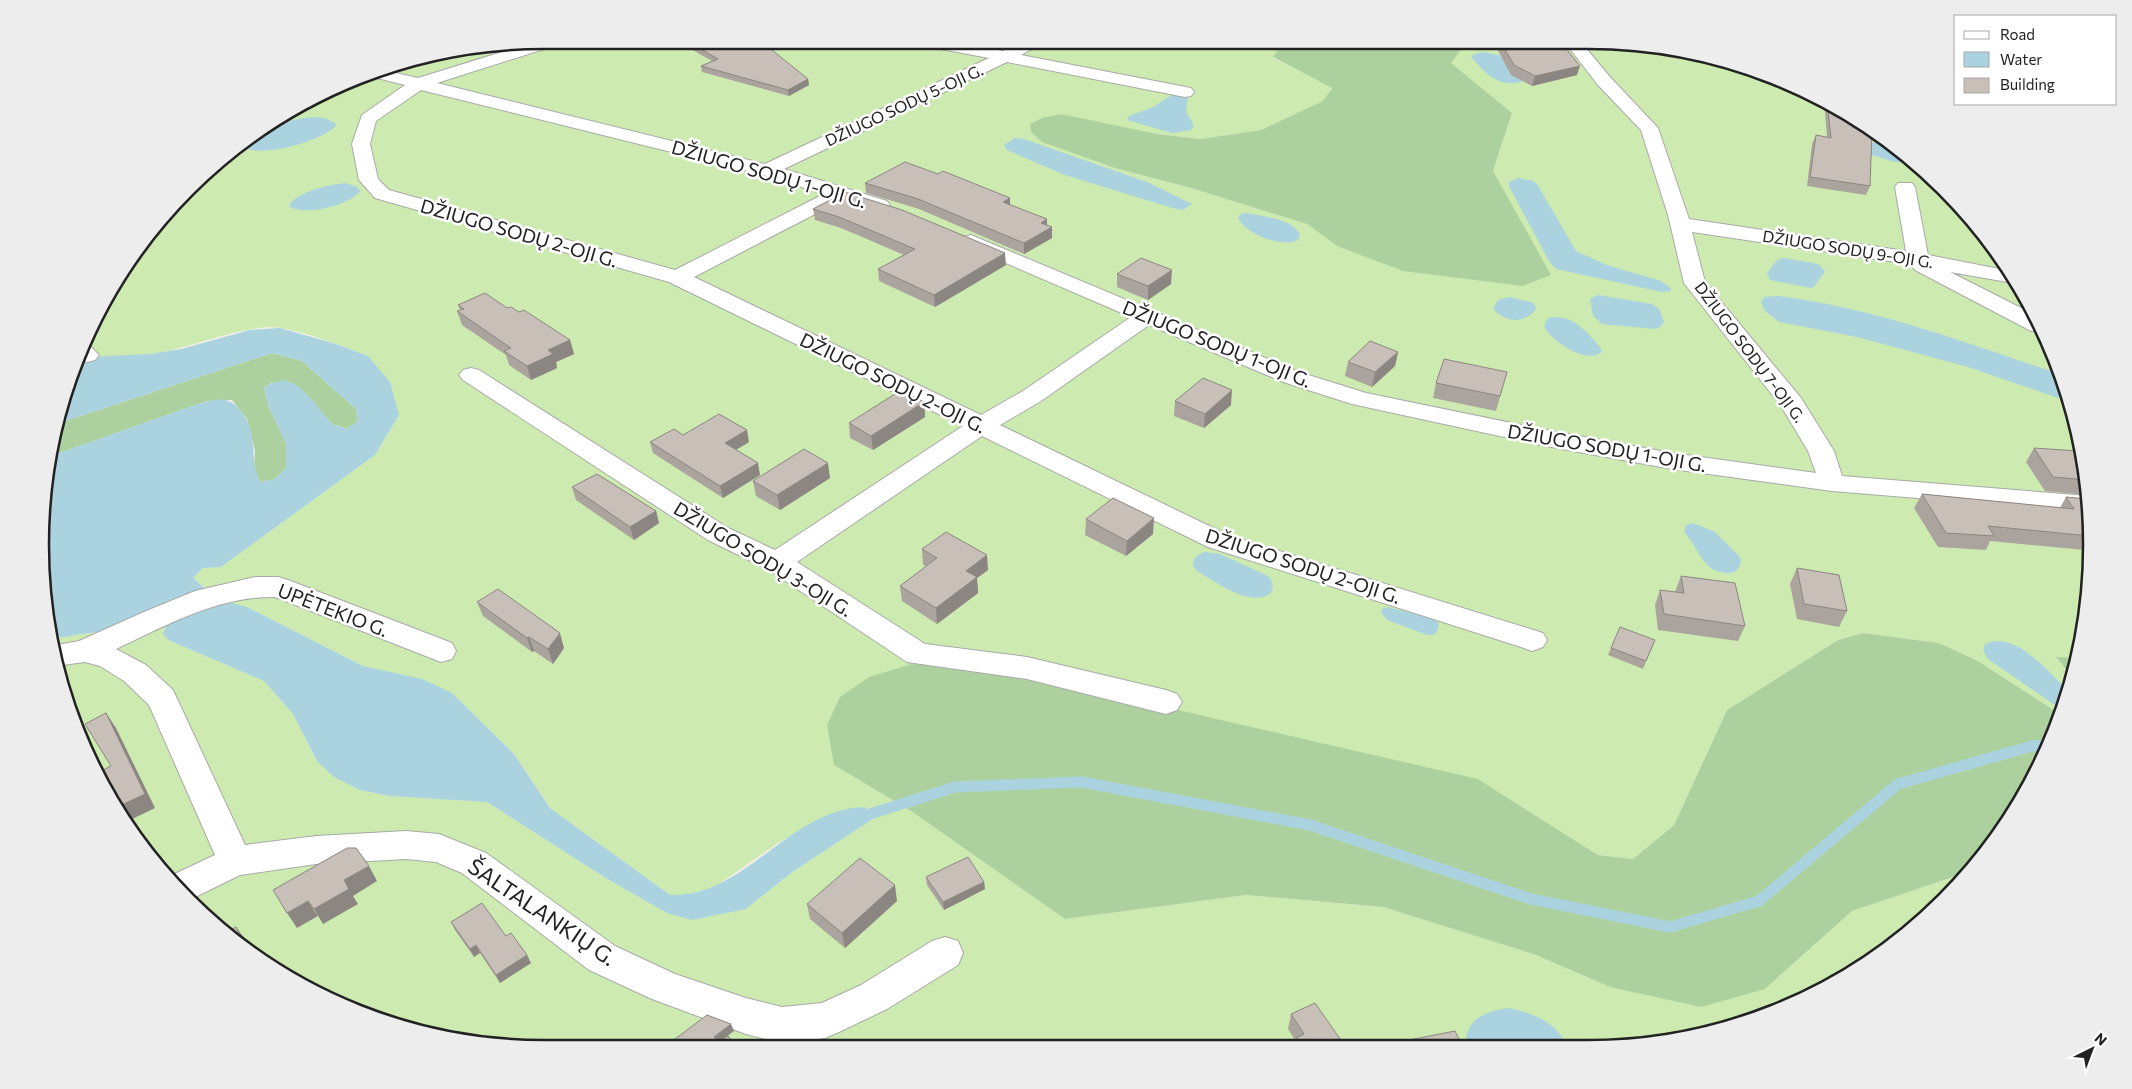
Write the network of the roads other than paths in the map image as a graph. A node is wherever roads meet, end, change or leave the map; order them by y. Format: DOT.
graph roads {
  1 [pos="962,49"];
  2 [pos="1022,49"];
  3 [pos="1578,49"];
  4 [pos="524,50"];
  5 [pos="1004,58"];
  6 [pos="384,75"];
  7 [pos="418,84"];
  8 [pos="1185,92"];
  9 [pos="767,170"];
  10 [pos="1905,187"];
  11 [pos="840,192"];
  12 [pos="902,212"];
  13 [pos="1680,224"];
  14 [pos="947,231"];
  15 [pos="1918,259"];
  16 [pos="677,277"];
  17 [pos="2005,277"];
  18 [pos="1147,316"];
  19 [pos="2030,321"];
  20 [pos="471,375"];
  21 [pos="980,426"];
  22 [pos="1832,483"];
  23 [pos="2081,503"];
  24 [pos="777,562"];
  25 [pos="1532,640"];
  26 [pos="441,651"];
  27 [pos="69,654"];
  28 [pos="1166,702"];
  29 [pos="235,861"];
  30 [pos="185,885"];
  31 [pos="945,953"];
  1 -- 5 [label="street"];
  2 -- 5 [label="street, DŽIUGO SODŲ 5-OJI G."];
  3 -- 13 [label="street, DŽIUGO SODŲ 7-OJI G."];
  4 -- 7 [label="street, DŽIUGO SODŲ 2-OJI G."];
  5 -- 8 [label="street"];
  5 -- 9 [label="street, DŽIUGO SODŲ 5-OJI G."];
  6 -- 7 [label="street, DŽIUGO SODŲ 1-OJI G."];
  7 -- 9 [label="street, DŽIUGO SODŲ 1-OJI G."];
  7 -- 16 [label="street, DŽIUGO SODŲ 2-OJI G."];
  9 -- 11 [label="street, DŽIUGO SODŲ 1-OJI G."];
  10 -- 15 [label="street"];
  11 -- 12 [label="street, DŽIUGO SODŲ 1-OJI G."];
  11 -- 16 [label="street"];
  13 -- 15 [label="street, DŽIUGO SODŲ 9-OJI G."];
  13 -- 22 [label="street, DŽIUGO SODŲ 7-OJI G."];
  14 -- 18 [label="street, DŽIUGO SODŲ 1-OJI G."];
  15 -- 17 [label="street, DŽIUGO SODŲ 9-OJI G."];
  15 -- 19 [label="street"];
  16 -- 21 [label="street, DŽIUGO SODŲ 2-OJI G."];
  18 -- 21 [label="street"];
  18 -- 22 [label="street, DŽIUGO SODŲ 1-OJI G."];
  20 -- 24 [label="street, DŽIUGO SODŲ 3-OJI G."];
  21 -- 24 [label="street"];
  21 -- 25 [label="street, DŽIUGO SODŲ 2-OJI G."];
  22 -- 23 [label="street, DŽIUGO SODŲ 1-OJI G."];
  24 -- 28 [label="street, DŽIUGO SODŲ 3-OJI G."];
  26 -- 27 [label="street, UPĖTEKIO G."];
  27 -- 29 [label="street"];
  29 -- 30 [label="street, ŠALTALANKIŲ G."];
  29 -- 31 [label="street, ŠALTALANKIŲ G."];
}
